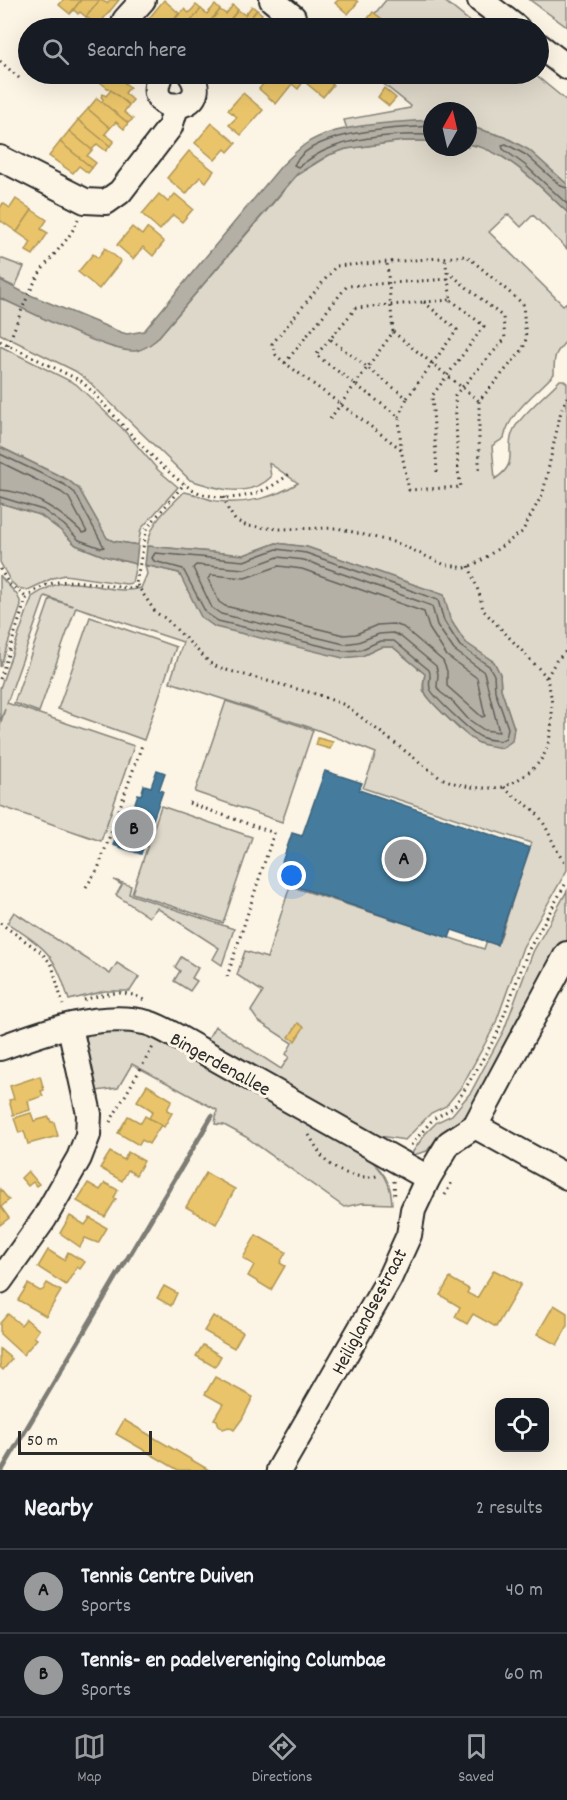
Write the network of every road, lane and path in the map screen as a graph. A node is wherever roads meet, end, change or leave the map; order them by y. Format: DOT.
graph roads {
  1 [pos="143,0"];
  2 [pos="272,0"];
  3 [pos="480,0"];
  4 [pos="127,18"];
  5 [pos="292,18"];
  6 [pos="504,18"];
  7 [pos="549,53"];
  8 [pos="0,61"];
  9 [pos="567,67"];
  10 [pos="18,77"];
  11 [pos="156,84"];
  12 [pos="195,84"];
  13 [pos="176,107"];
  14 [pos="0,158"];
  15 [pos="84,201"];
  16 [pos="445,258"];
  17 [pos="387,262"];
  18 [pos="448,273"];
  19 [pos="449,279"];
  20 [pos="389,284"];
  21 [pos="452,300"];
  22 [pos="424,302"];
  23 [pos="391,305"];
  24 [pos="393,332"];
  25 [pos="330,339"];
  26 [pos="0,341"];
  27 [pos="8,345"];
  28 [pos="285,363"];
  29 [pos="432,364"];
  30 [pos="368,368"];
  31 [pos="447,376"];
  32 [pos="355,384"];
  33 [pos="462,387"];
  34 [pos="567,397"];
  35 [pos="407,398"];
  36 [pos="479,401"];
  37 [pos="341,404"];
  38 [pos="399,417"];
  39 [pos="330,419"];
  40 [pos="401,449"];
  41 [pos="437,472"];
  42 [pos="479,473"];
  43 [pos="289,474"];
  44 [pos="185,483"];
  45 [pos="224,497"];
  46 [pos="469,566"];
  47 [pos="0,569"];
  48 [pos="137,585"];
  49 [pos="27,598"];
  50 [pos="567,650"];
  51 [pos="547,678"];
  52 [pos="0,679"];
  53 [pos="142,745"];
  54 [pos="504,787"];
  55 [pos="189,803"];
  56 [pos="567,865"];
  57 [pos="567,881"];
  58 [pos="86,887"];
  59 [pos="0,923"];
  60 [pos="567,954"];
  61 [pos="227,977"];
  62 [pos="70,1027"];
  63 [pos="154,1040"];
  64 [pos="0,1048"];
  65 [pos="475,1126"];
  66 [pos="306,1130"];
  67 [pos="88,1135"];
  68 [pos="394,1171"];
  69 [pos="567,1177"];
  70 [pos="428,1178"];
  71 [pos="395,1205"];
  72 [pos="0,1281"];
  73 [pos="279,1470"];
  1 -- 4 [label="street"];
  2 -- 5 [label="street"];
  3 -- 6 [label="street"];
  7 -- 9 [label="street"];
  8 -- 10 [label="path"];
  11 -- 13 [label="street"];
  12 -- 13 [label="street"];
  13 -- 15 [label="street"];
  14 -- 15 [label="street"];
  15 -- 27 [label="path"];
  16 -- 17 [label="path"];
  16 -- 18 [label="path"];
  16 -- 36 [label="path"];
  17 -- 20 [label="path"];
  17 -- 28 [label="path"];
  18 -- 19 [label="path"];
  18 -- 33 [label="path"];
  19 -- 20 [label="path"];
  19 -- 21 [label="path"];
  20 -- 23 [label="path"];
  20 -- 28 [label="path"];
  21 -- 22 [label="path"];
  21 -- 31 [label="path"];
  22 -- 23 [label="path"];
  22 -- 29 [label="path"];
  23 -- 24 [label="path"];
  23 -- 25 [label="path"];
  24 -- 29 [label="path"];
  24 -- 30 [label="path"];
  25 -- 30 [label="path"];
  25 -- 32 [label="path"];
  26 -- 27 [label="path"];
  27 -- 44 [label="path"];
  28 -- 37 [label="path"];
  29 -- 31 [label="path"];
  29 -- 35 [label="path"];
  30 -- 32 [label="path"];
  30 -- 35 [label="path"];
  31 -- 33 [label="path"];
  31 -- 41 [label="path"];
  32 -- 37 [label="path"];
  32 -- 38 [label="path"];
  33 -- 36 [label="path"];
  33 -- 40 [label="path"];
  34 -- 46 [label="path"];
  35 -- 38 [label="path"];
  36 -- 42 [label="path"];
  37 -- 39 [label="path"];
  37 -- 40 [label="path"];
  38 -- 40 [label="path"];
  43 -- 45 [label="path"];
  44 -- 45 [label="path"];
  44 -- 48 [label="path"];
  45 -- 46 [label="path"];
  46 -- 51 [label="path"];
  47 -- 49 [label="path"];
  48 -- 49 [label="path"];
  48 -- 54 [label="path"];
  49 -- 52 [label="path"];
  50 -- 51 [label="path"];
  51 -- 54 [label="path"];
  53 -- 58 [label="path"];
  54 -- 56 [label="path"];
  55 -- 61 [label="path"];
  57 -- 68 [label="path"];
  59 -- 62 [label="path"];
  60 -- 65 [label="street, Heiliglandsestraat"];
  62 -- 63 [label="street, Bingerdenallee"];
  62 -- 64 [label="street, Bingerdenallee"];
  62 -- 67 [label="street"];
  63 -- 67 [label="path"];
  63 -- 68 [label="street, Bingerdenallee"];
  65 -- 69 [label="street"];
  65 -- 70 [label="street, Heiliglandsestraat"];
  66 -- 68 [label="path"];
  67 -- 72 [label="street"];
  68 -- 70 [label="street, Bingerdenallee"];
  68 -- 71 [label="path"];
  70 -- 73 [label="street, Heiliglandsestraat"];
}
